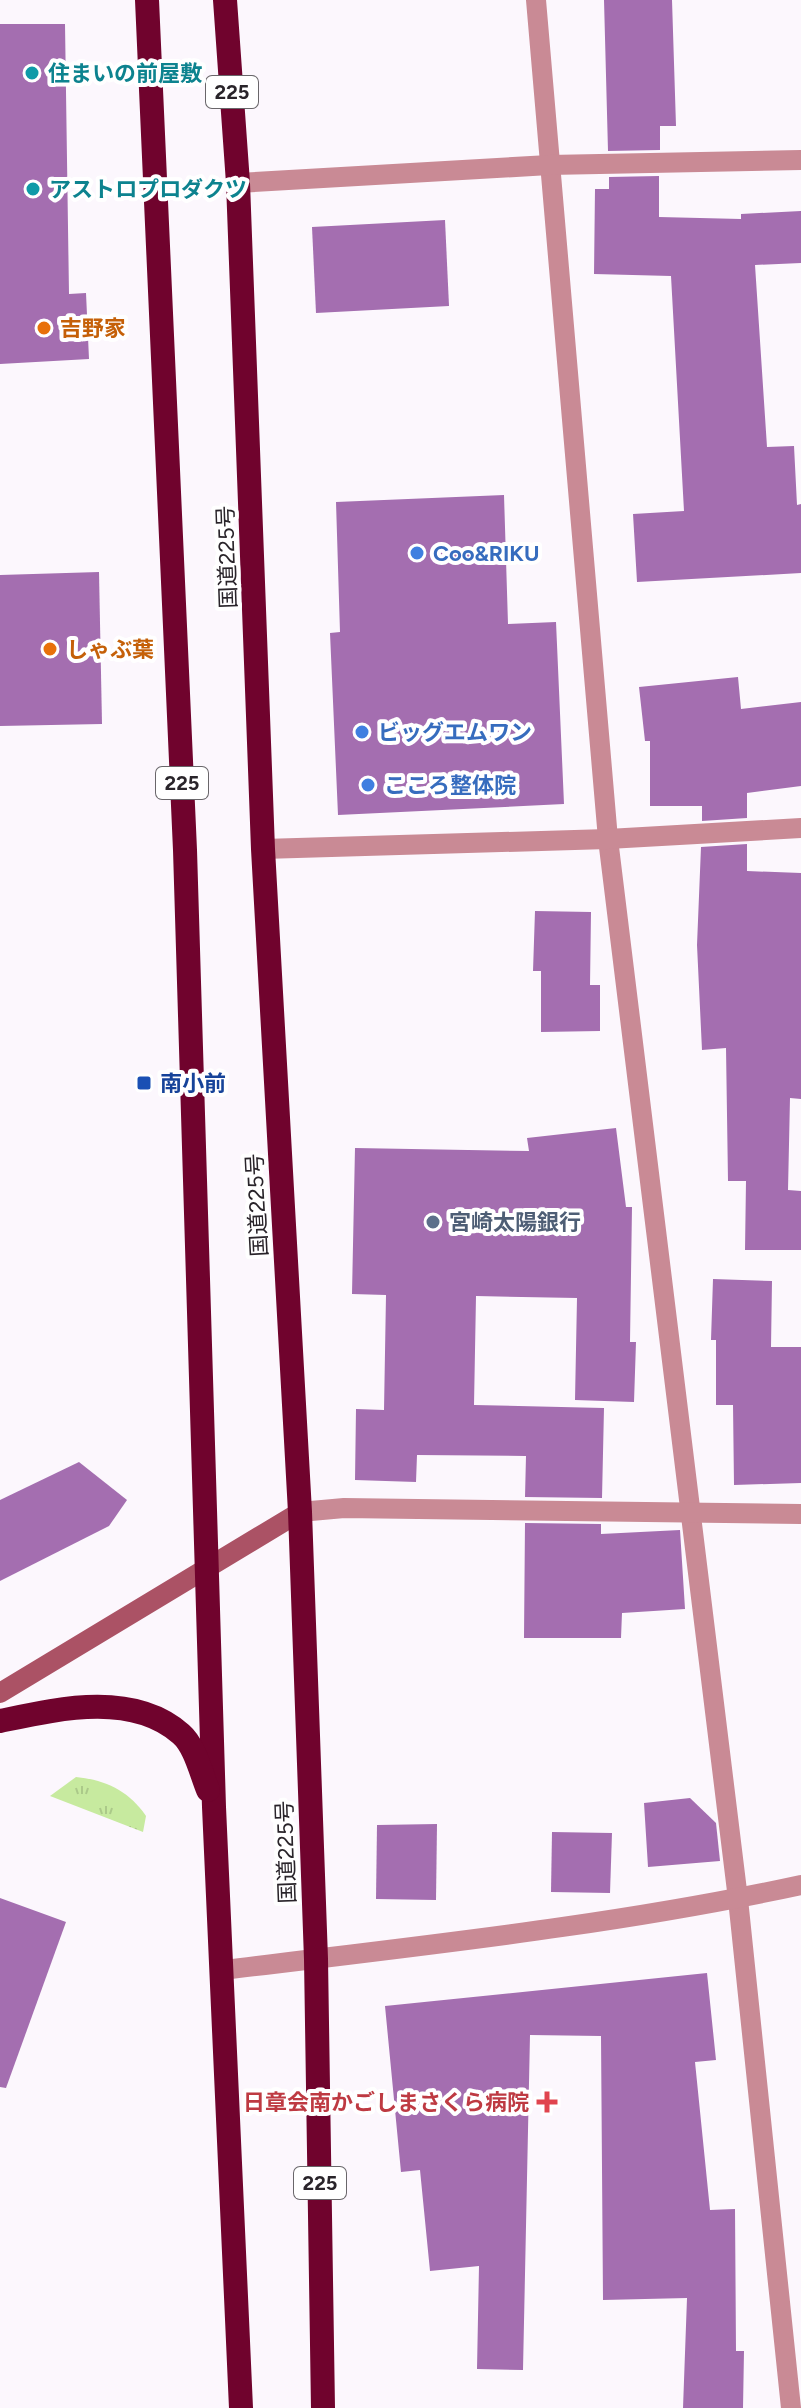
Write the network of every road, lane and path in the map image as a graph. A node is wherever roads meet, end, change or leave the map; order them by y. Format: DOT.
graph roads {
  1 [pos="147,0"];
  2 [pos="225,0"];
  3 [pos="536,0"];
  4 [pos="801,160"];
  5 [pos="549,165"];
  6 [pos="238,183"];
  7 [pos="801,828"];
  8 [pos="608,839"];
  9 [pos="263,849"];
  10 [pos="690,1511"];
  11 [pos="300,1512"];
  12 [pos="801,1514"];
  13 [pos="208,1565"];
  14 [pos="0,1693"];
  15 [pos="0,1721"];
  16 [pos="214,1807"];
  17 [pos="801,1885"];
  18 [pos="738,1899"];
  19 [pos="316,1959"];
  20 [pos="224,1970"];
  21 [pos="241,2408"];
  22 [pos="323,2408"];
  23 [pos="791,2408"];
  1 -- 13 [label="highway, 225"];
  2 -- 6 [label="highway, 国道225号 / 225"];
  3 -- 5 [label="street"];
  4 -- 5 [label="street"];
  5 -- 6 [label="street"];
  5 -- 8 [label="street"];
  6 -- 9 [label="highway, 国道225号 / 225"];
  7 -- 8 [label="street"];
  8 -- 9 [label="street"];
  8 -- 10 [label="street"];
  9 -- 11 [label="highway, 国道225号 / 225"];
  10 -- 11 [label="street"];
  10 -- 12 [label="street"];
  10 -- 18 [label="street"];
  11 -- 13 [label="street"];
  11 -- 19 [label="highway, 国道225号 / 225"];
  13 -- 14 [label="street"];
  13 -- 16 [label="highway, 225"];
  15 -- 16 [label="highway"];
  16 -- 20 [label="highway, 225"];
  17 -- 18 [label="street"];
  18 -- 19 [label="street"];
  18 -- 23 [label="street"];
  19 -- 20 [label="street"];
  19 -- 22 [label="highway, 国道225号 / 225"];
  20 -- 21 [label="highway, 225"];
}
